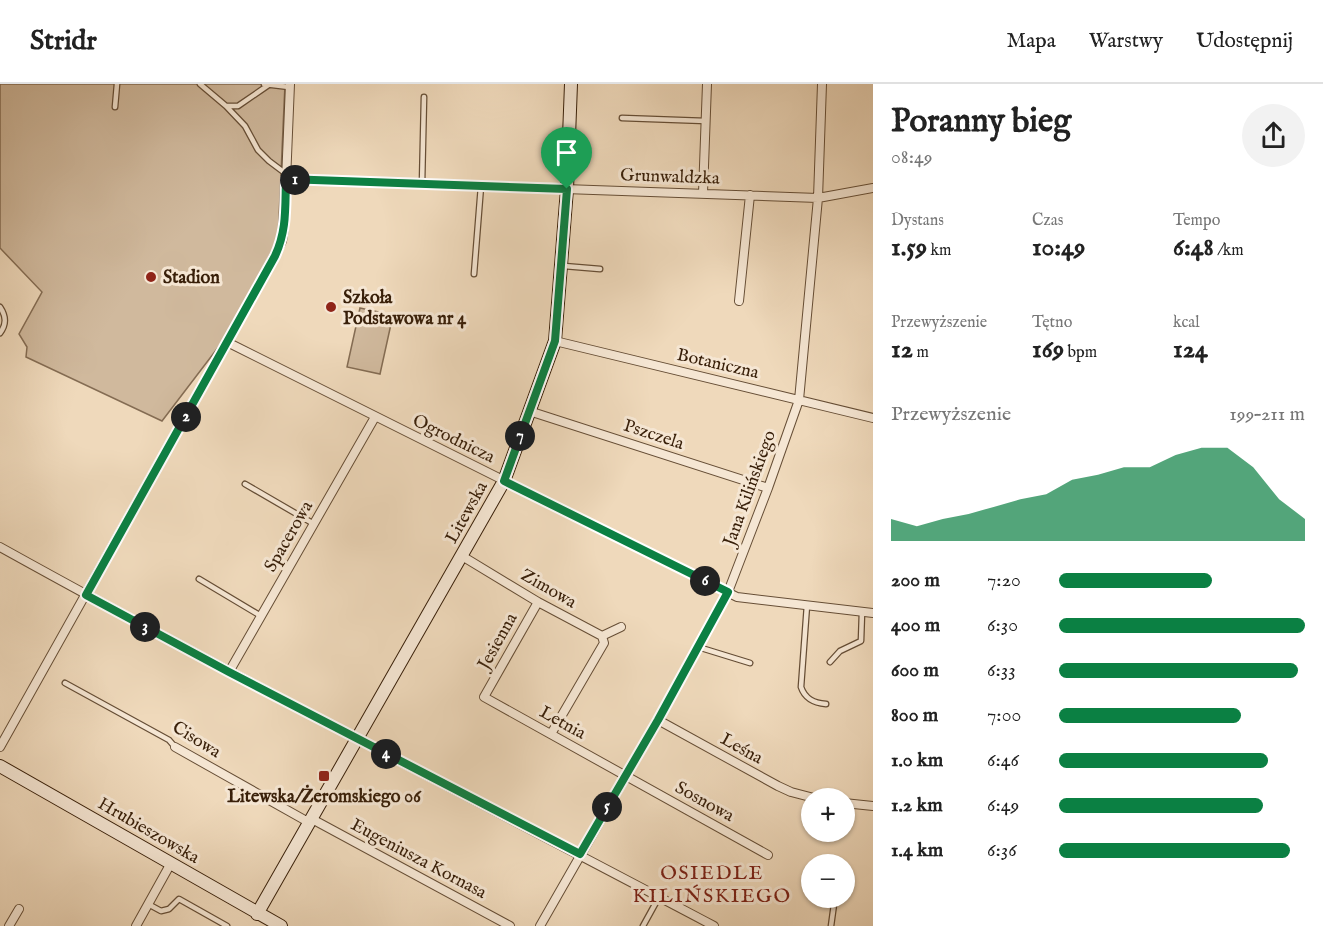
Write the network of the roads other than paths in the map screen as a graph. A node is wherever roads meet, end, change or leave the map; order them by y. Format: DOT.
graph roads {
  1 [pos="117,84"];
  2 [pos="200,84"];
  3 [pos="264,84"];
  4 [pos="270,84"];
  5 [pos="571,84"];
  6 [pos="707,84"];
  7 [pos="822,84"];
  8 [pos="290,85"];
  9 [pos="424,97"];
  10 [pos="226,106"];
  11 [pos="116,107"];
  12 [pos="622,118"];
  13 [pos="706,121"];
  14 [pos="286,177"];
  15 [pos="422,184"];
  16 [pos="481,186"];
  17 [pos="873,188"];
  18 [pos="567,189"];
  19 [pos="703,193"];
  20 [pos="750,195"];
  21 [pos="818,198"];
  22 [pos="561,266"];
  23 [pos="600,269"];
  24 [pos="474,274"];
  25 [pos="739,300"];
  26 [pos="0,307"];
  27 [pos="0,333"];
  28 [pos="555,341"];
  29 [pos="227,342"];
  30 [pos="799,400"];
  31 [pos="530,411"];
  32 [pos="375,417"];
  33 [pos="873,418"];
  34 [pos="504,481"];
  35 [pos="245,484"];
  36 [pos="768,488"];
  37 [pos="314,524"];
  38 [pos="0,547"];
  39 [pos="462,556"];
  40 [pos="199,579"];
  41 [pos="728,592"];
  42 [pos="86,595"];
  43 [pos="538,602"];
  44 [pos="807,605"];
  45 [pos="862,612"];
  46 [pos="873,613"];
  47 [pos="261,616"];
  48 [pos="621,627"];
  49 [pos="602,636"];
  50 [pos="698,646"];
  51 [pos="830,662"];
  52 [pos="750,663"];
  53 [pos="229,672"];
  54 [pos="65,683"];
  55 [pos="484,697"];
  56 [pos="826,704"];
  57 [pos="658,720"];
  58 [pos="552,734"];
  59 [pos="358,739"];
  60 [pos="0,747"];
  61 [pos="175,747"];
  62 [pos="0,766"];
  63 [pos="626,776"];
  64 [pos="801,795"];
  65 [pos="855,804"];
  66 [pos="873,806"];
  67 [pos="311,821"];
  68 [pos="580,854"];
  69 [pos="768,855"];
  70 [pos="171,863"];
  71 [pos="659,897"];
  72 [pos="148,904"];
  73 [pos="833,908"];
  74 [pos="19,909"];
  75 [pos="257,914"];
  76 [pos="9,926"];
  77 [pos="136,926"];
  78 [pos="227,926"];
  79 [pos="281,926"];
  80 [pos="510,926"];
  81 [pos="540,926"];
  82 [pos="643,926"];
  83 [pos="714,926"];
  84 [pos="831,926"];
  1 -- 11 [label="lane"];
  2 -- 10 [label="lane"];
  3 -- 4 [label="lane"];
  4 -- 8 [label="lane"];
  4 -- 10 [label="lane"];
  5 -- 18 [label="main road, Litewska"];
  6 -- 13 [label="street"];
  7 -- 21 [label="street, Jana Kilińskiego"];
  8 -- 14 [label="street"];
  9 -- 15 [label="lane"];
  10 -- 14 [label="lane"];
  12 -- 13 [label="lane"];
  13 -- 19 [label="street"];
  14 -- 15 [label="street, Grunwaldzka"];
  14 -- 29 [label="street"];
  15 -- 16 [label="street, Grunwaldzka"];
  16 -- 18 [label="street, Grunwaldzka"];
  16 -- 24 [label="lane"];
  17 -- 21 [label="street, Grunwaldzka"];
  18 -- 19 [label="street, Grunwaldzka"];
  18 -- 22 [label="main road, Litewska"];
  19 -- 20 [label="street, Grunwaldzka"];
  20 -- 21 [label="street, Grunwaldzka"];
  20 -- 25 [label="street"];
  21 -- 30 [label="street, Jana Kilińskiego"];
  22 -- 23 [label="lane"];
  22 -- 28 [label="main road, Litewska"];
  26 -- 27 [label="lane"];
  28 -- 30 [label="street, Botaniczna"];
  28 -- 31 [label="main road, Litewska"];
  29 -- 32 [label="street, Ogrodnicza"];
  29 -- 42 [label="street"];
  30 -- 33 [label="street, Botaniczna"];
  30 -- 36 [label="street, Jana Kilińskiego"];
  31 -- 34 [label="main road, Litewska"];
  31 -- 36 [label="street, Pszczela"];
  32 -- 34 [label="street, Ogrodnicza"];
  32 -- 37 [label="street, Spacerowa"];
  34 -- 39 [label="main road, Litewska"];
  34 -- 41 [label="street, Ogrodnicza"];
  35 -- 37 [label="lane"];
  36 -- 41 [label="street, Jana Kilińskiego"];
  37 -- 47 [label="street, Spacerowa"];
  38 -- 42 [label="street"];
  39 -- 43 [label="street, Zimowa"];
  39 -- 59 [label="main road, Litewska"];
  40 -- 47 [label="lane"];
  41 -- 44 [label="street, Ogrodnicza"];
  41 -- 50 [label="street, Jana Kilińskiego"];
  42 -- 53 [label="street"];
  42 -- 60 [label="street"];
  43 -- 49 [label="street, Zimowa"];
  43 -- 55 [label="street, Jesienna"];
  44 -- 45 [label="street, Ogrodnicza"];
  44 -- 56 [label="lane"];
  45 -- 46 [label="street, Ogrodnicza"];
  45 -- 51 [label="lane"];
  47 -- 53 [label="street, Spacerowa"];
  48 -- 49 [label="street"];
  49 -- 58 [label="street"];
  50 -- 52 [label="lane"];
  50 -- 57 [label="street, Jana Kilińskiego"];
  53 -- 59 [label="street"];
  54 -- 61 [label="lane, Cisowa"];
  55 -- 58 [label="street, Letnia"];
  57 -- 63 [label="street, Jana Kilińskiego"];
  57 -- 64 [label="street, Leśna"];
  58 -- 63 [label="street, Letnia"];
  59 -- 67 [label="main road, Litewska"];
  59 -- 68 [label="street"];
  61 -- 67 [label="street, Cisowa"];
  62 -- 70 [label="main road, Hrubieszowska"];
  63 -- 68 [label="street, Jana Kilińskiego"];
  63 -- 69 [label="street, Sosnowa"];
  65 -- 66 [label="street"];
  67 -- 75 [label="main road, Litewska"];
  67 -- 80 [label="street, Eugeniusza Kornasa"];
  68 -- 71 [label="street"];
  68 -- 81 [label="street, Jana Kilińskiego"];
  70 -- 72 [label="street"];
  70 -- 75 [label="main road, Hrubieszowska"];
  71 -- 82 [label="lane"];
  71 -- 83 [label="street"];
  72 -- 77 [label="street"];
  72 -- 78 [label="lane"];
  73 -- 84 [label="lane"];
  74 -- 76 [label="street"];
  75 -- 79 [label="main road, Hrubieszowska"];
}
